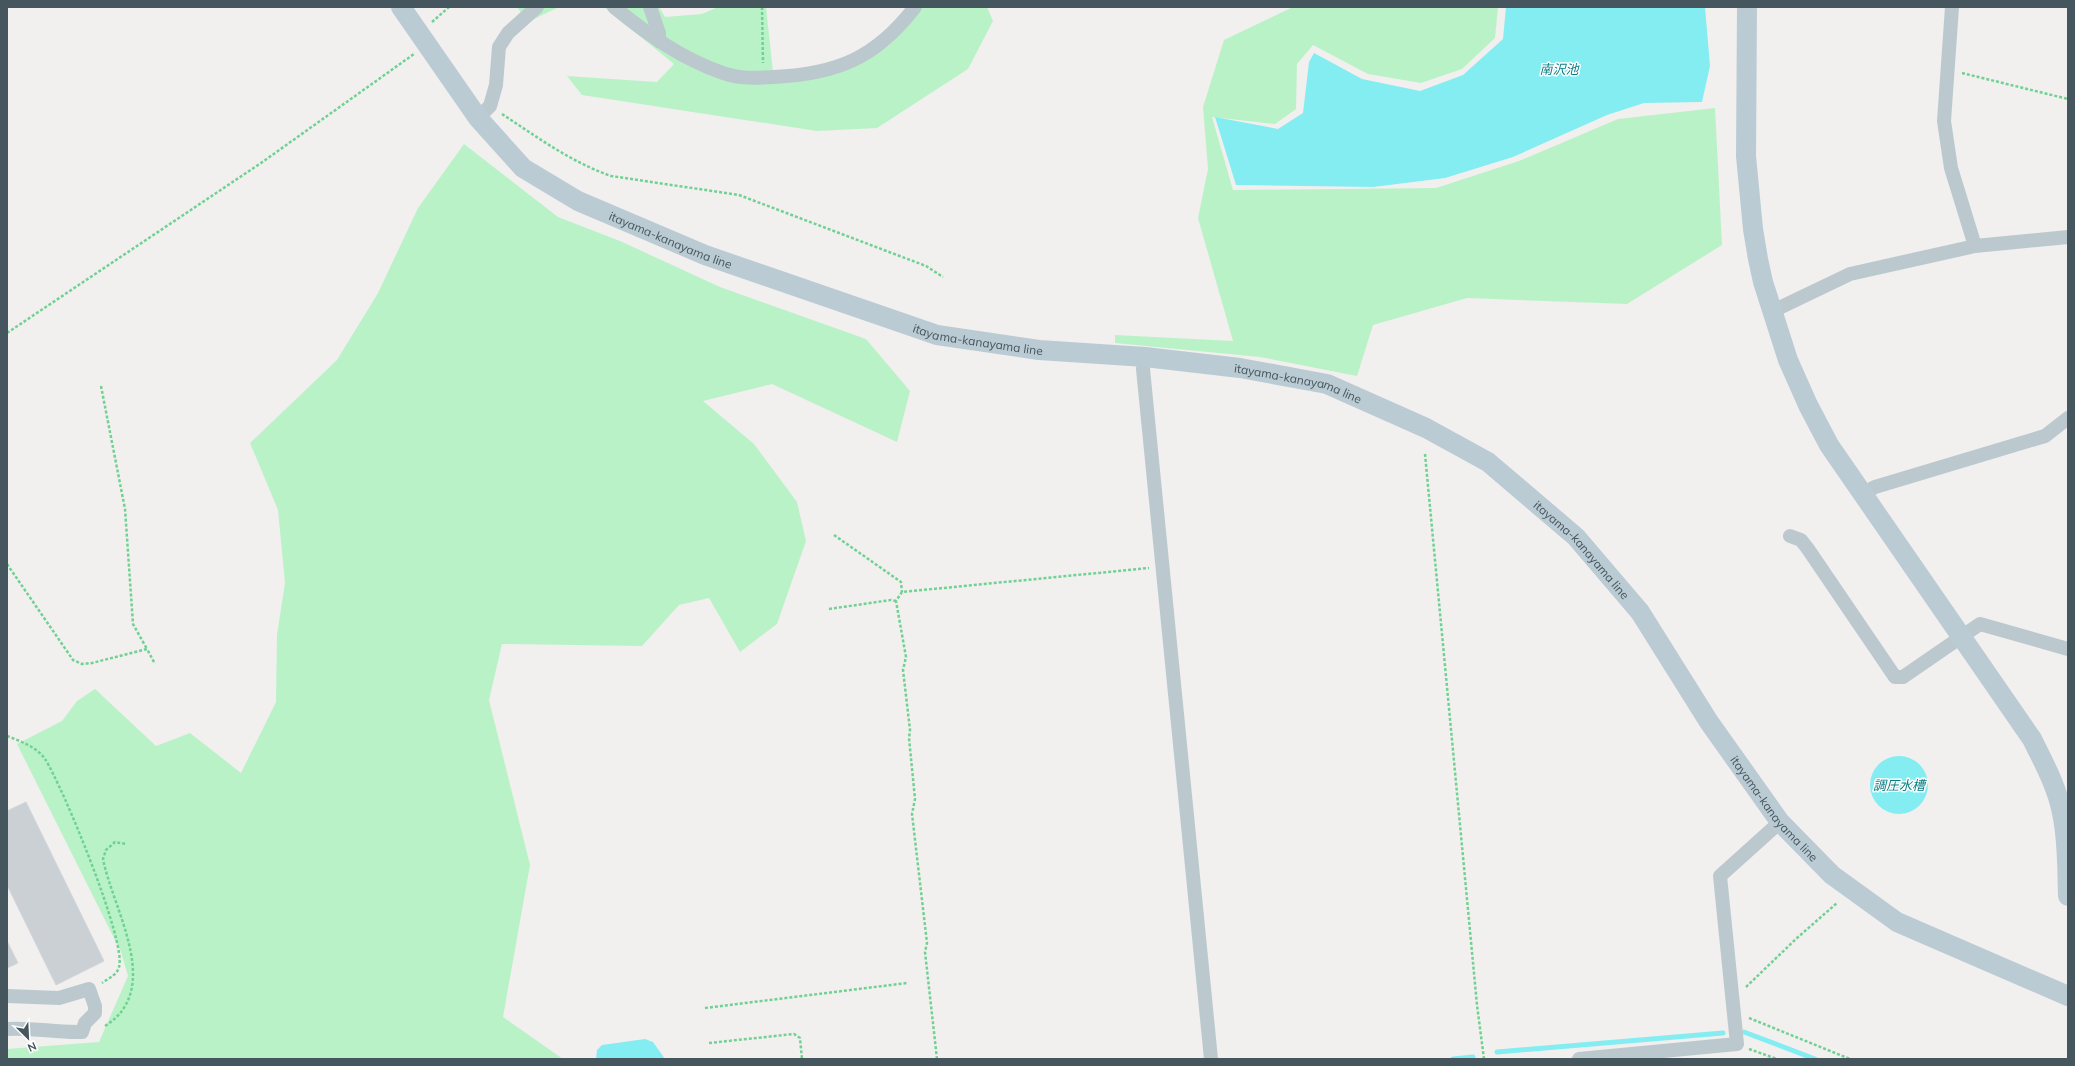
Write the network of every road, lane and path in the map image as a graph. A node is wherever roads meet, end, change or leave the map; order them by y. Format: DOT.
graph roads {
  1 [pos="401,7"];
  2 [pos="450,7"];
  3 [pos="537,7"];
  4 [pos="614,7"];
  5 [pos="650,7"];
  6 [pos="762,7"];
  7 [pos="915,7"];
  8 [pos="1747,7"];
  9 [pos="1952,7"];
  10 [pos="424,40"];
  11 [pos="659,41"];
  12 [pos="1948,71"];
  13 [pos="763,78"];
  14 [pos="2068,99"];
  15 [pos="484,112"];
  16 [pos="2068,237"];
  17 [pos="1975,246"];
  18 [pos="944,277"];
  19 [pos="1773,311"];
  20 [pos="7,333"];
  21 [pos="1145,357"];
  22 [pos="101,386"];
  23 [pos="2068,418"];
  24 [pos="1425,454"];
  25 [pos="1862,494"];
  26 [pos="834,535"];
  27 [pos="1790,536"];
  28 [pos="7,564"];
  29 [pos="1162,567"];
  30 [pos="902,592"];
  31 [pos="896,601"];
  32 [pos="829,609"];
  33 [pos="1961,635"];
  34 [pos="147,649"];
  35 [pos="2068,649"];
  36 [pos="155,664"];
  37 [pos="7,736"];
  38 [pos="1780,822"];
  39 [pos="126,844"];
  40 [pos="2068,896"];
  41 [pos="1837,903"];
  42 [pos="907,984"];
  43 [pos="89,989"];
  44 [pos="1732,995"];
  45 [pos="7,996"];
  46 [pos="2068,996"];
  47 [pos="705,1008"];
  48 [pos="1734,1014"];
  49 [pos="7,1029"];
  50 [pos="82,1032"];
  51 [pos="709,1043"];
  52 [pos="1737,1044"];
  53 [pos="802,1059"];
  54 [pos="937,1059"];
  55 [pos="1211,1059"];
  56 [pos="1484,1059"];
  57 [pos="1579,1059"];
  58 [pos="1777,1059"];
  59 [pos="1850,1059"];
  1 -- 10 [label="main road, itayama-kanayama line"];
  2 -- 10 [label="path"];
  3 -- 15 [label="street"];
  4 -- 11 [label="street"];
  5 -- 11 [label="street"];
  6 -- 13 [label="path"];
  7 -- 13 [label="street"];
  8 -- 19 [label="main road"];
  9 -- 12 [label="street"];
  10 -- 15 [label="main road, itayama-kanayama line"];
  10 -- 20 [label="path"];
  11 -- 13 [label="street"];
  12 -- 14 [label="path"];
  12 -- 17 [label="street"];
  15 -- 18 [label="path"];
  15 -- 21 [label="main road, itayama-kanayama line"];
  16 -- 17 [label="street"];
  17 -- 19 [label="street"];
  19 -- 25 [label="main road"];
  21 -- 29 [label="street"];
  21 -- 38 [label="main road, itayama-kanayama line"];
  22 -- 34 [label="path"];
  23 -- 25 [label="street"];
  24 -- 56 [label="path"];
  25 -- 33 [label="main road"];
  26 -- 30 [label="path"];
  27 -- 33 [label="street"];
  28 -- 34 [label="path"];
  29 -- 30 [label="path"];
  29 -- 55 [label="street"];
  30 -- 31 [label="path"];
  31 -- 32 [label="path"];
  31 -- 54 [label="path"];
  33 -- 35 [label="street"];
  33 -- 40 [label="main road"];
  34 -- 36 [label="path"];
  37 -- 43 [label="path"];
  38 -- 44 [label="street"];
  38 -- 46 [label="main road, itayama-kanayama line"];
  39 -- 50 [label="path"];
  41 -- 44 [label="path"];
  42 -- 47 [label="path"];
  43 -- 45 [label="street"];
  43 -- 50 [label="street"];
  44 -- 48 [label="street"];
  48 -- 52 [label="street"];
  48 -- 59 [label="path"];
  49 -- 50 [label="street"];
  51 -- 53 [label="path"];
  52 -- 57 [label="street"];
  52 -- 58 [label="path"];
}
